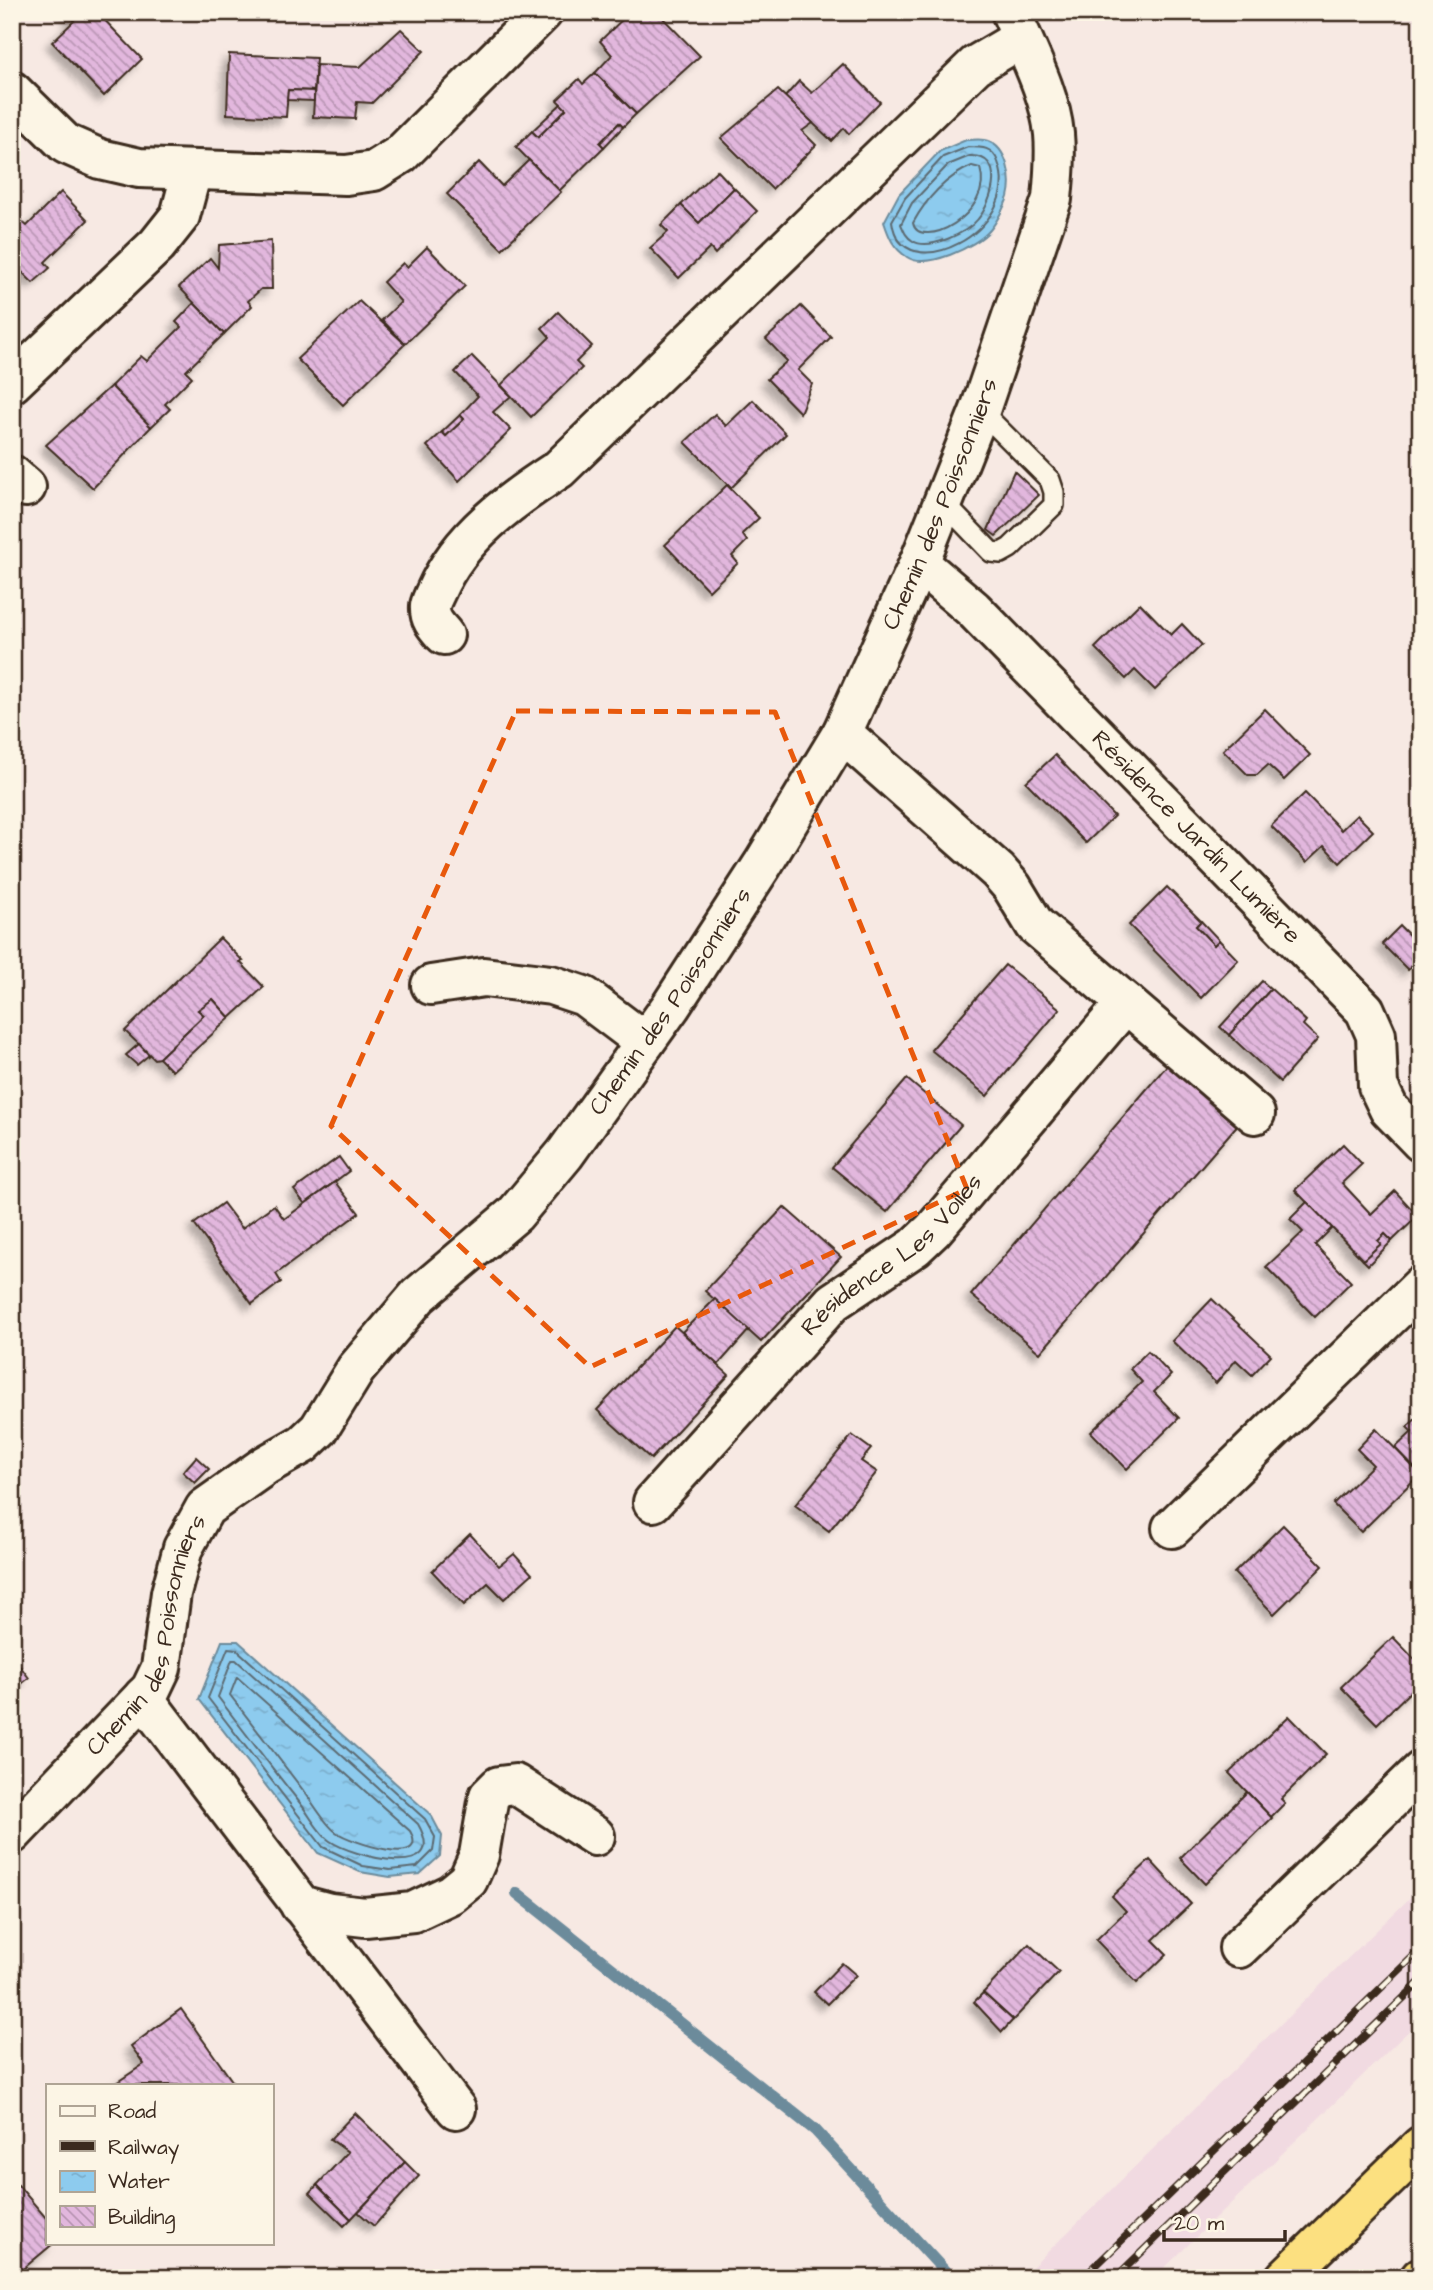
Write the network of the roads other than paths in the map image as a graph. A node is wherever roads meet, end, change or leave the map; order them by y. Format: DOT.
graph roads {
  1 [pos="542,13"];
  2 [pos="1016,25"];
  3 [pos="12,91"];
  4 [pos="191,171"];
  5 [pos="12,383"];
  6 [pos="980,410"];
  7 [pos="943,502"];
  8 [pos="919,563"];
  9 [pos="444,635"];
  10 [pos="842,733"];
  11 [pos="431,985"];
  12 [pos="1126,1003"];
  13 [pos="645,1042"];
  14 [pos="1255,1114"];
  15 [pos="1421,1142"];
  16 [pos="1421,1286"];
  17 [pos="653,1502"];
  18 [pos="1172,1528"];
  19 [pos="143,1697"];
  20 [pos="1421,1771"];
  21 [pos="12,1834"];
  22 [pos="595,1836"];
  23 [pos="299,1905"];
  24 [pos="1239,1948"];
  25 [pos="456,2109"];
  26 [pos="1421,2146"];
  27 [pos="1285,2278"];
  1 -- 4 [label="street"];
  2 -- 6 [label="street, Chemin des Poissonniers"];
  2 -- 9 [label="street"];
  3 -- 4 [label="street"];
  4 -- 5 [label="street"];
  6 -- 7 [label="street, Chemin des Poissonniers"];
  6 -- 7 [label="lane"];
  7 -- 8 [label="street, Chemin des Poissonniers"];
  8 -- 10 [label="street, Chemin des Poissonniers"];
  8 -- 15 [label="street, Résidence Jardin Lumière"];
  10 -- 12 [label="street"];
  10 -- 13 [label="street, Chemin des Poissonniers"];
  11 -- 13 [label="street"];
  12 -- 14 [label="street"];
  12 -- 17 [label="street, Résidence Les Voiles"];
  13 -- 19 [label="street, Chemin des Poissonniers"];
  16 -- 18 [label="street"];
  19 -- 21 [label="street, Chemin des Poissonniers"];
  19 -- 23 [label="street"];
  20 -- 24 [label="street"];
  22 -- 23 [label="street"];
  23 -- 25 [label="street"];
  26 -- 27 [label="highway"];
}
